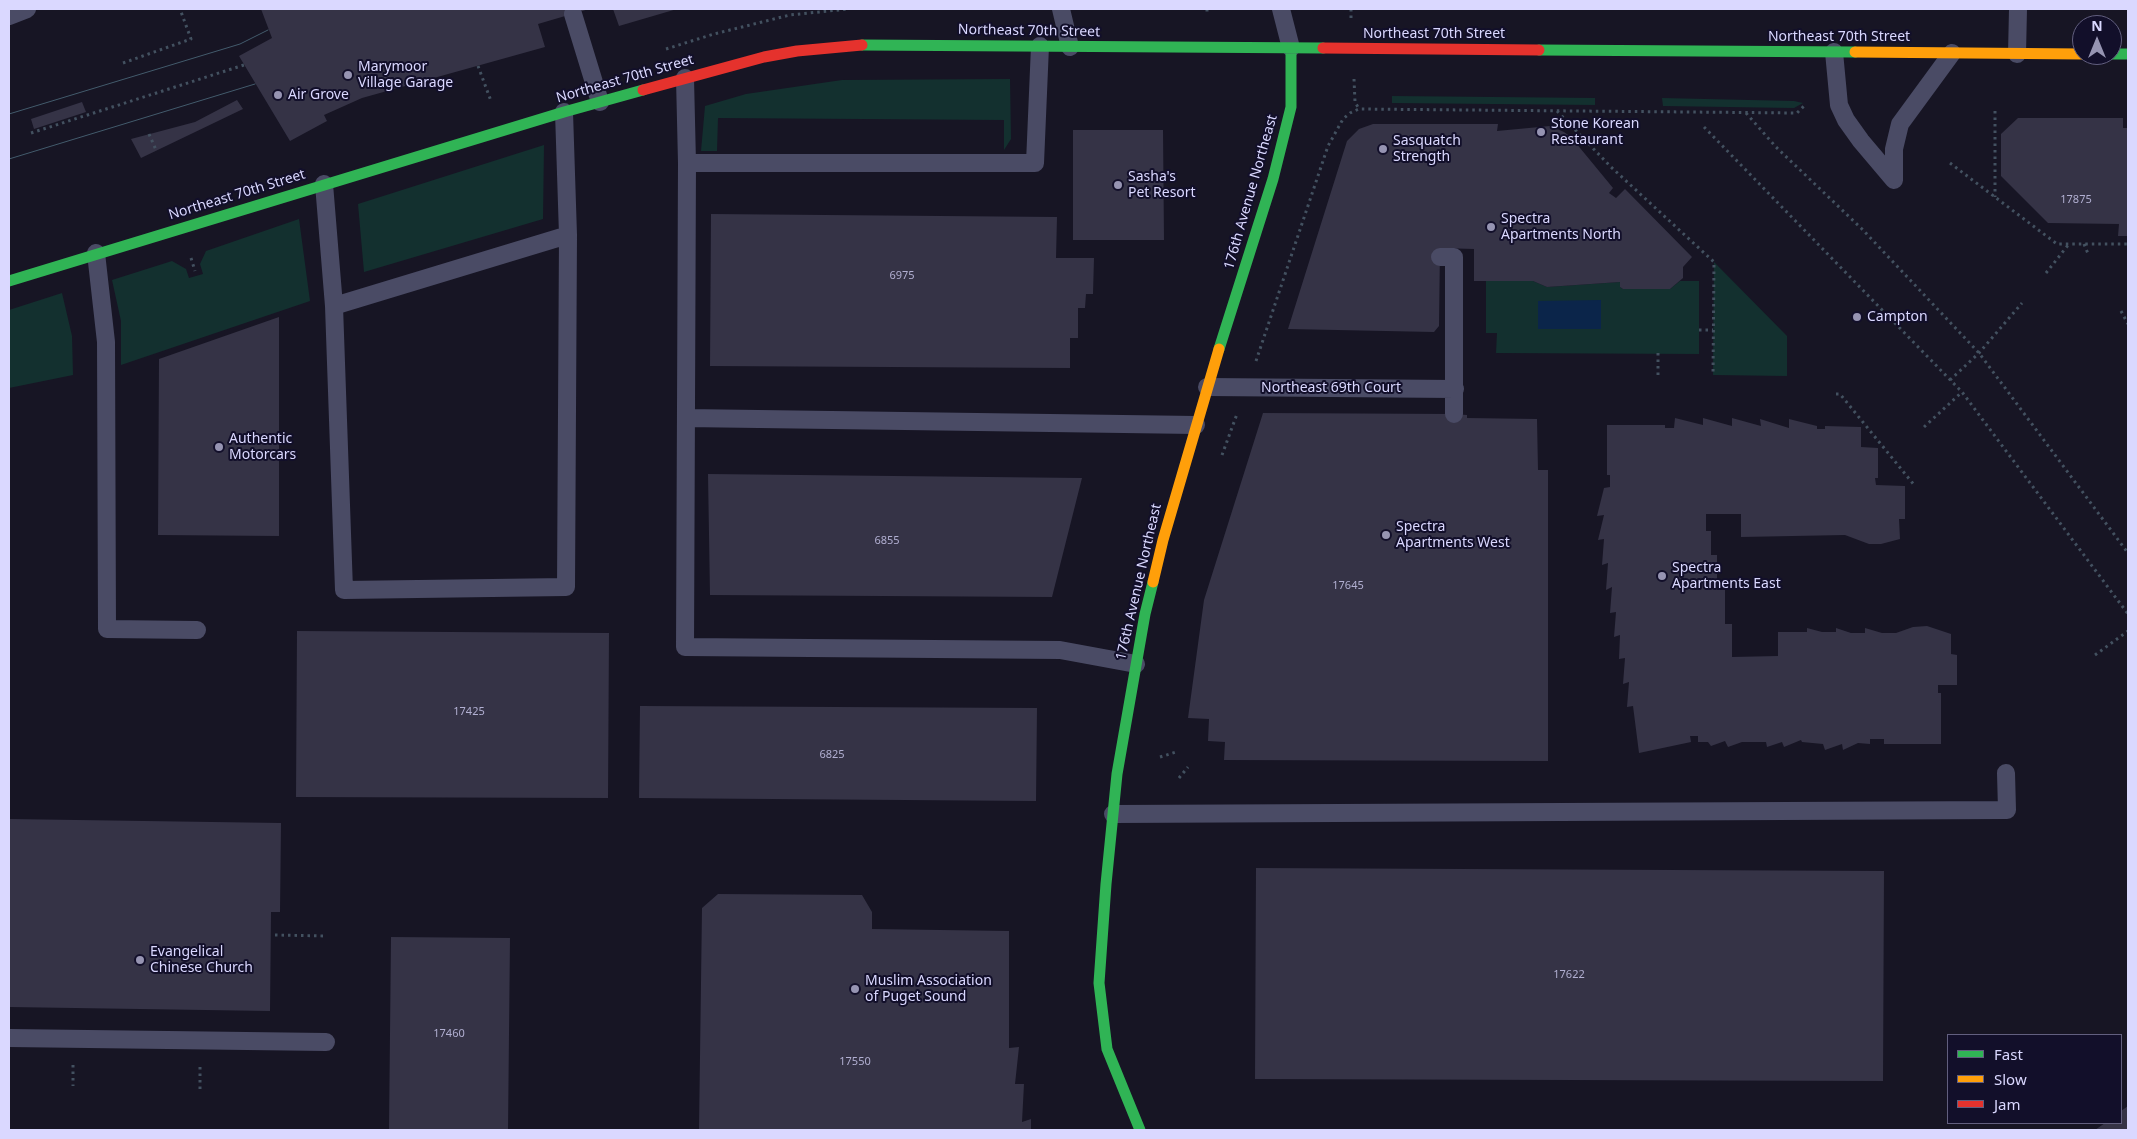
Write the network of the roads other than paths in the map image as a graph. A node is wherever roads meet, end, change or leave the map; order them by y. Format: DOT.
graph roads {
  1 [pos="26,9"];
  2 [pos="1061,9"];
  3 [pos="1281,9"];
  4 [pos="2018,9"];
  5 [pos="573,14"];
  6 [pos="9,16"];
  7 [pos="1040,46"];
  8 [pos="1070,47"];
  9 [pos="1291,48"];
  10 [pos="1834,52"];
  11 [pos="1952,53"];
  12 [pos="2017,54"];
  13 [pos="2072,54"];
  14 [pos="685,78"];
  15 [pos="600,102"];
  16 [pos="564,112"];
  17 [pos="686,163"];
  18 [pos="324,184"];
  19 [pos="568,235"];
  20 [pos="96,253"];
  21 [pos="1440,257"];
  22 [pos="9,281"];
  23 [pos="334,306"];
  24 [pos="1207,388"];
  25 [pos="1455,389"];
  26 [pos="1454,414"];
  27 [pos="686,418"];
  28 [pos="1196,425"];
  29 [pos="197,630"];
  30 [pos="1136,664"];
  31 [pos="2006,773"];
  32 [pos="1113,814"];
  33 [pos="9,1038"];
  34 [pos="326,1042"];
  35 [pos="1140,1130"];
  1 -- 6 [label="lane"];
  2 -- 8 [label="lane"];
  3 -- 9 [label="lane"];
  4 -- 12 [label="lane"];
  5 -- 15 [label="lane"];
  7 -- 8 [label="street, Northeast 70th Street"];
  7 -- 14 [label="street, Northeast 70th Street"];
  7 -- 17 [label="lane"];
  8 -- 9 [label="street, Northeast 70th Street"];
  9 -- 10 [label="street, Northeast 70th Street"];
  9 -- 24 [label="street, 176th Avenue Northeast"];
  10 -- 11 [label="street, Northeast 70th Street"];
  10 -- 11 [label="lane"];
  11 -- 12 [label="street, Northeast 70th Street"];
  12 -- 13 [label="street, Northeast 70th Street"];
  14 -- 15 [label="street, Northeast 70th Street"];
  14 -- 17 [label="lane"];
  15 -- 16 [label="street, Northeast 70th Street"];
  16 -- 18 [label="street, Northeast 70th Street"];
  16 -- 19 [label="lane"];
  17 -- 27 [label="lane"];
  18 -- 20 [label="street, Northeast 70th Street"];
  18 -- 23 [label="lane"];
  19 -- 23 [label="lane"];
  19 -- 23 [label="lane"];
  20 -- 22 [label="street, Northeast 70th Street"];
  20 -- 29 [label="lane"];
  21 -- 25 [label="lane"];
  24 -- 25 [label="lane, Northeast 69th Court"];
  24 -- 28 [label="street, 176th Avenue Northeast"];
  25 -- 26 [label="lane"];
  27 -- 28 [label="lane"];
  27 -- 30 [label="lane"];
  28 -- 30 [label="street, 176th Avenue Northeast"];
  30 -- 32 [label="street, 176th Avenue Northeast"];
  31 -- 32 [label="lane"];
  32 -- 35 [label="street, 176th Avenue Northeast"];
  33 -- 34 [label="lane"];
}
